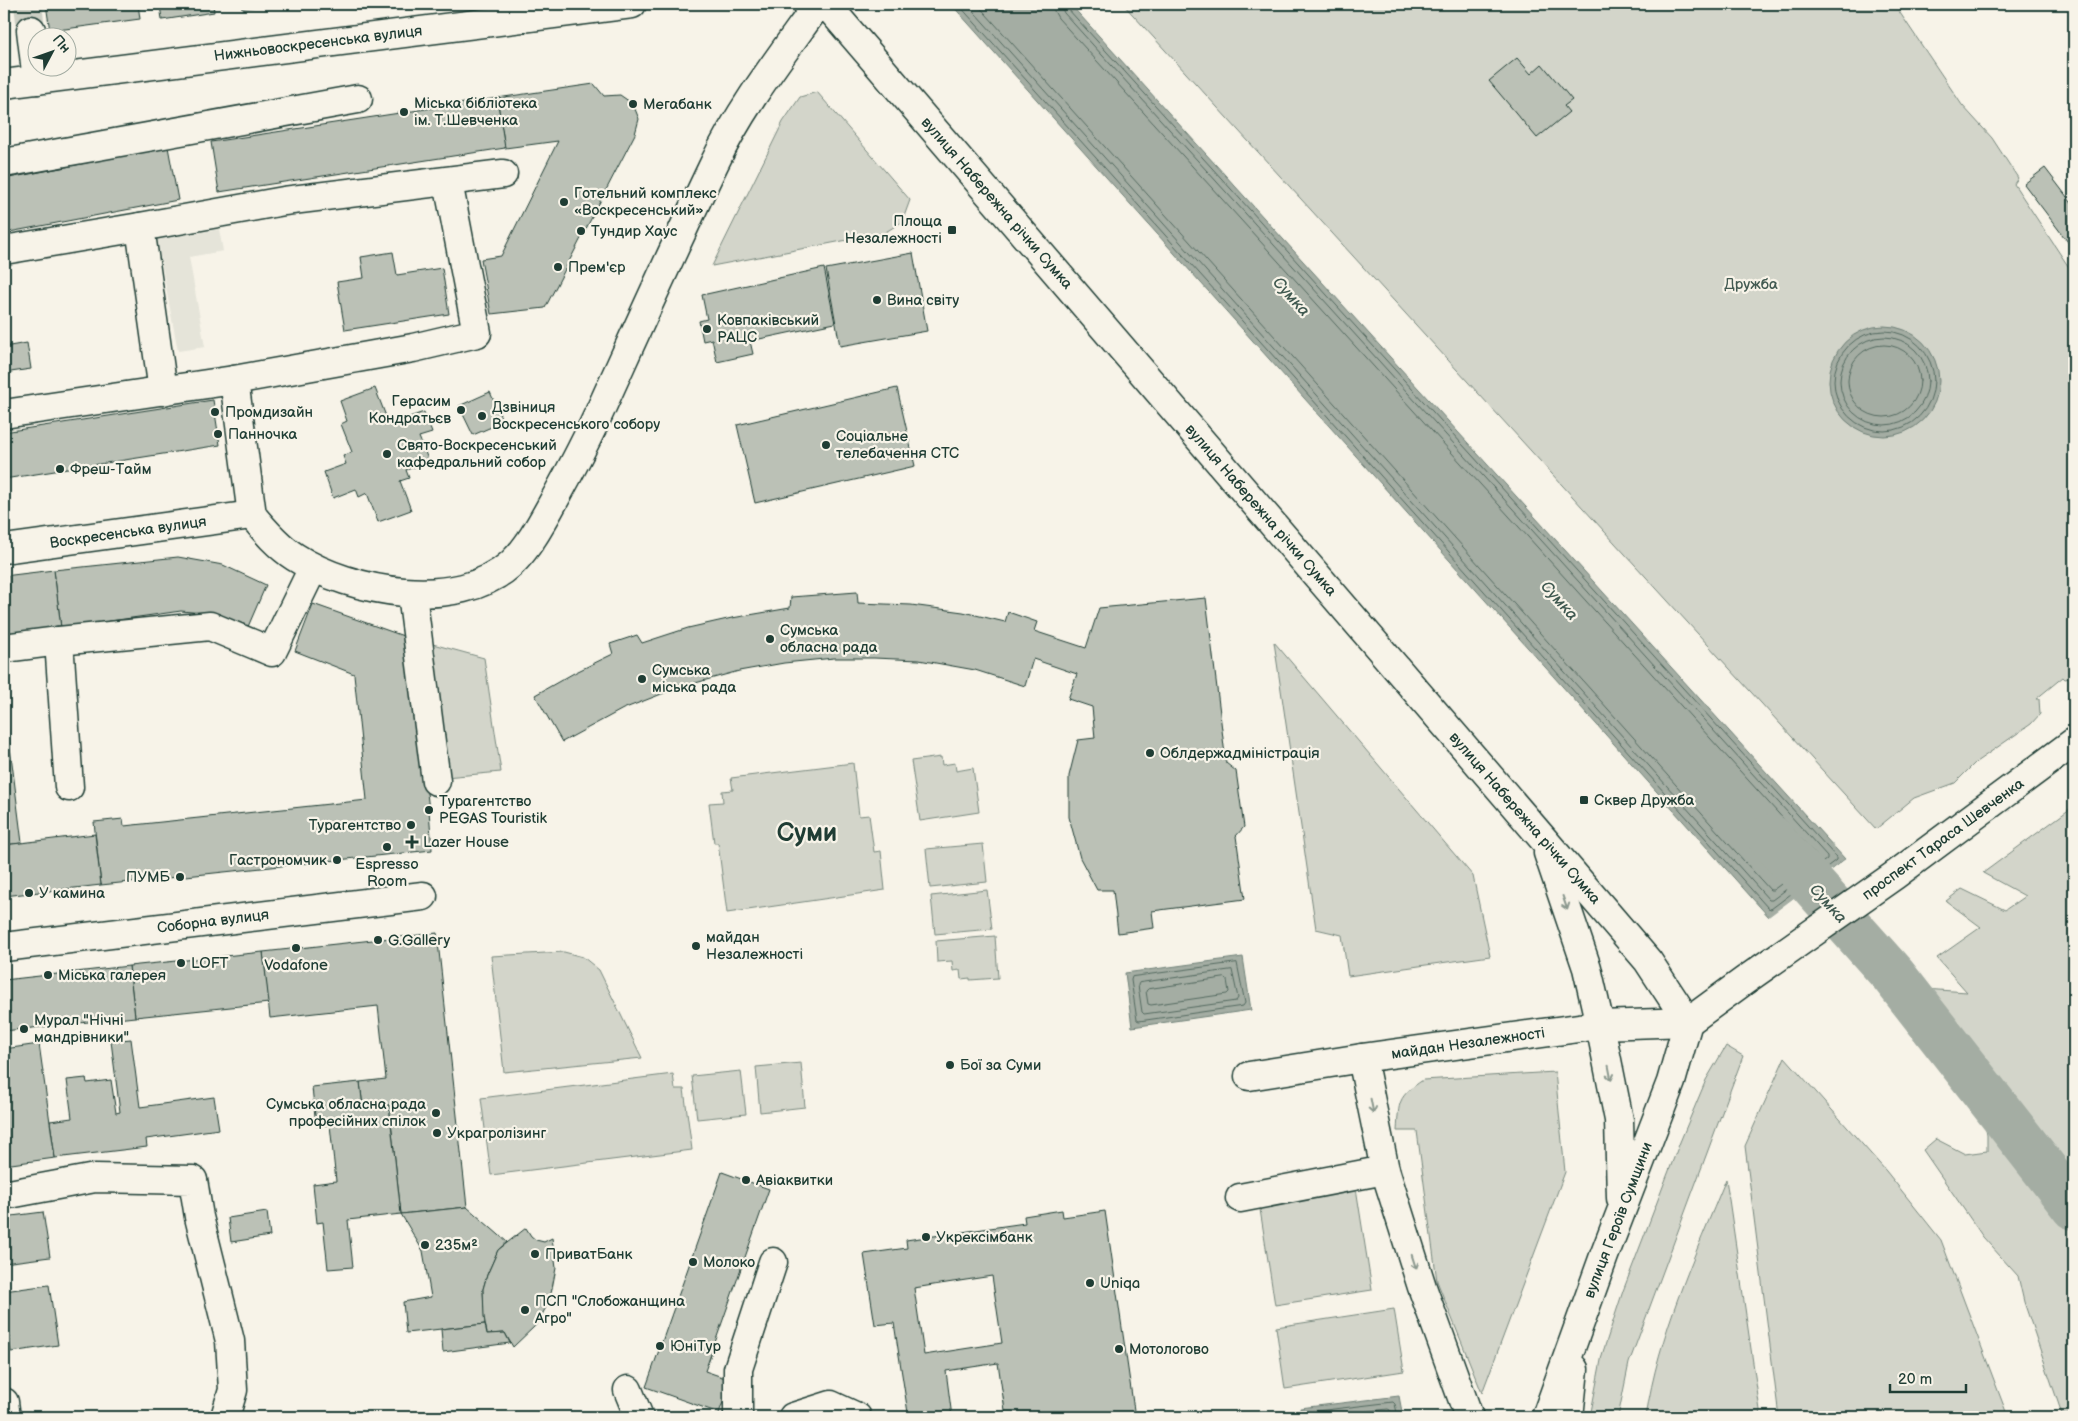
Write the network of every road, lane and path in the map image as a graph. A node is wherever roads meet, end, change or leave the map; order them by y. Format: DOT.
graph roads {
  1 [pos="632,4"];
  2 [pos="818,4"];
  3 [pos="826,4"];
  4 [pos="37,80"];
  5 [pos="4,84"];
  6 [pos="358,98"];
  7 [pos="4,163"];
  8 [pos="503,174"];
  9 [pos="448,182"];
  10 [pos="140,226"];
  11 [pos="4,250"];
  12 [pos="234,380"];
  13 [pos="163,391"];
  14 [pos="4,414"];
  15 [pos="252,515"];
  16 [pos="4,549"];
  17 [pos="313,568"];
  18 [pos="412,594"];
  19 [pos="59,641"];
  20 [pos="4,648"];
  21 [pos="2074,742"];
  22 [pos="436,781"];
  23 [pos="69,787"];
  24 [pos="1544,840"];
  25 [pos="423,896"];
  26 [pos="4,946"];
  27 [pos="1688,1022"];
  28 [pos="1600,1025"];
  29 [pos="1362,1058"];
  30 [pos="1249,1076"];
  31 [pos="1385,1170"];
  32 [pos="4,1195"];
  33 [pos="1240,1198"];
  34 [pos="1622,1210"];
  35 [pos="773,1262"];
  36 [pos="1575,1335"];
  37 [pos="628,1390"];
  38 [pos="4,1402"];
  39 [pos="6,1417"];
  40 [pos="225,1417"];
  41 [pos="639,1417"];
  42 [pos="738,1417"];
  43 [pos="793,1417"];
  44 [pos="857,1417"];
  45 [pos="1469,1417"];
  46 [pos="1546,1417"];
  47 [pos="1569,1417"];
  1 -- 4 [label="street, Нижньовоскресенська вулиця"];
  2 -- 18 [label="street"];
  3 -- 24 [label="street, вулиця Набережна річки Сумка"];
  4 -- 5 [label="street, Нижньовоскресенська вулиця"];
  6 -- 7 [label="street"];
  8 -- 9 [label="street"];
  9 -- 10 [label="street"];
  9 -- 12 [label="street"];
  10 -- 11 [label="street"];
  10 -- 13 [label="street"];
  12 -- 13 [label="street"];
  12 -- 15 [label="street"];
  13 -- 14 [label="street"];
  15 -- 16 [label="street, Воскресенська вулиця"];
  15 -- 17 [label="street"];
  17 -- 18 [label="street"];
  17 -- 19 [label="street"];
  18 -- 22 [label="street"];
  19 -- 20 [label="street"];
  19 -- 23 [label="street"];
  21 -- 27 [label="street, проспект Тараса Шевченка"];
  24 -- 27 [label="street, вулиця Набережна річки Сумка"];
  24 -- 28 [label="street, one-way"];
  25 -- 26 [label="street, Соборна вулиця"];
  27 -- 28 [label="street, майдан Незалежності"];
  27 -- 34 [label="street, вулиця Героїв Сумщини"];
  28 -- 29 [label="street, майдан Незалежності"];
  28 -- 34 [label="street, one-way"];
  29 -- 30 [label="street, майдан Незалежності"];
  29 -- 31 [label="street, one-way"];
  31 -- 33 [label="street"];
  31 -- 45 [label="street, one-way"];
  32 -- 40 [label="street"];
  34 -- 36 [label="street, вулиця Героїв Сумщини"];
  35 -- 42 [label="street"];
  36 -- 46 [label="street, вулиця Героїв Сумщини"];
  36 -- 47 [label="street"];
  37 -- 41 [label="street"];
  38 -- 39 [label="street"];
  43 -- 44 [label="street"];
}
